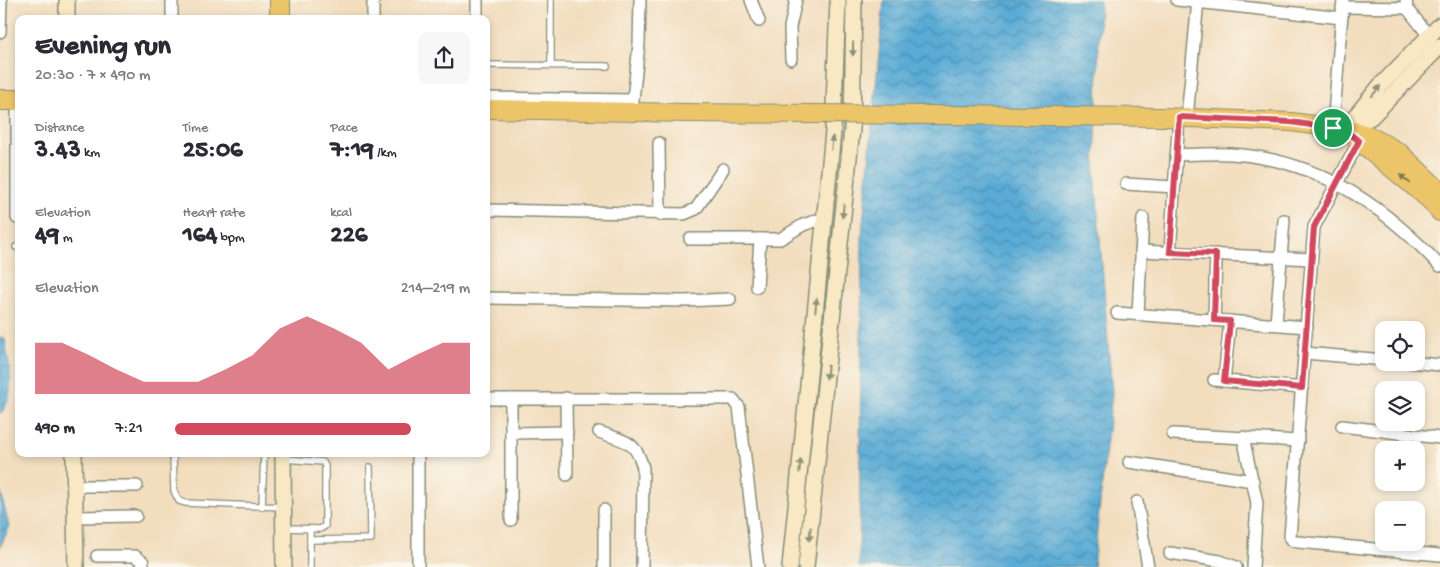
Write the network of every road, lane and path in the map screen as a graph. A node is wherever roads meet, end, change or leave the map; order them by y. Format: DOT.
graph roads {
  1 [pos="0,0"];
  2 [pos="67,0"];
  3 [pos="172,0"];
  4 [pos="280,0"];
  5 [pos="291,0"];
  6 [pos="373,0"];
  7 [pos="477,0"];
  8 [pos="551,0"];
  9 [pos="640,0"];
  10 [pos="751,0"];
  11 [pos="796,0"];
  12 [pos="838,0"];
  13 [pos="854,0"];
  14 [pos="1177,0"];
  15 [pos="1198,1"];
  16 [pos="1406,4"];
  17 [pos="1273,5"];
  18 [pos="1342,8"];
  19 [pos="67,15"];
  20 [pos="172,15"];
  21 [pos="280,15"];
  22 [pos="291,15"];
  23 [pos="373,15"];
  24 [pos="477,15"];
  25 [pos="759,21"];
  26 [pos="0,32"];
  27 [pos="1437,38"];
  28 [pos="1440,51"];
  29 [pos="791,60"];
  30 [pos="490,65"];
  31 [pos="551,65"];
  32 [pos="607,66"];
  33 [pos="490,98"];
  34 [pos="0,100"];
  35 [pos="14,109"];
  36 [pos="490,109"];
  37 [pos="1177,117"];
  38 [pos="1339,129"];
  39 [pos="1359,141"];
  40 [pos="659,143"];
  41 [pos="15,145"];
  42 [pos="1176,155"];
  43 [pos="723,169"];
  44 [pos="1336,183"];
  45 [pos="1126,184"];
  46 [pos="1174,186"];
  47 [pos="1440,190"];
  48 [pos="490,210"];
  49 [pos="1440,212"];
  50 [pos="660,215"];
  51 [pos="824,218"];
  52 [pos="1143,218"];
  53 [pos="1284,220"];
  54 [pos="690,239"];
  55 [pos="760,239"];
  56 [pos="1141,251"];
  57 [pos="1170,252"];
  58 [pos="1216,254"];
  59 [pos="1282,257"];
  60 [pos="1311,258"];
  61 [pos="1440,266"];
  62 [pos="757,287"];
  63 [pos="490,298"];
  64 [pos="730,299"];
  65 [pos="1117,313"];
  66 [pos="1138,314"];
  67 [pos="1214,320"];
  68 [pos="1230,321"];
  69 [pos="1276,324"];
  70 [pos="1307,327"];
  71 [pos="1305,354"];
  72 [pos="1375,359"];
  73 [pos="1425,364"];
  74 [pos="1440,365"];
  75 [pos="1302,388"];
  76 [pos="566,398"];
  77 [pos="490,399"];
  78 [pos="511,399"];
  79 [pos="1342,426"];
  80 [pos="567,432"];
  81 [pos="599,432"];
  82 [pos="511,433"];
  83 [pos="1173,434"];
  84 [pos="1243,437"];
  85 [pos="1440,438"];
  86 [pos="1298,441"];
  87 [pos="74,457"];
  88 [pos="173,457"];
  89 [pos="264,457"];
  90 [pos="283,457"];
  91 [pos="292,457"];
  92 [pos="418,457"];
  93 [pos="1129,462"];
  94 [pos="370,467"];
  95 [pos="567,475"];
  96 [pos="1253,480"];
  97 [pos="75,486"];
  98 [pos="137,486"];
  99 [pos="1137,502"];
  100 [pos="262,506"];
  101 [pos="283,507"];
  102 [pos="604,510"];
  103 [pos="136,516"];
  104 [pos="76,517"];
  105 [pos="511,520"];
  106 [pos="283,528"];
  107 [pos="310,529"];
  108 [pos="310,540"];
  109 [pos="1170,552"];
  110 [pos="1440,555"];
  111 [pos="97,556"];
  112 [pos="76,567"];
  113 [pos="143,567"];
  114 [pos="284,567"];
  115 [pos="310,567"];
  116 [pos="418,567"];
  117 [pos="604,567"];
  118 [pos="642,567"];
  119 [pos="758,567"];
  120 [pos="790,567"];
  121 [pos="806,567"];
  122 [pos="1148,567"];
  123 [pos="1236,567"];
  124 [pos="1254,567"];
  1 -- 26 [label="street"];
  2 -- 19 [label="street"];
  3 -- 20 [label="street"];
  4 -- 21 [label="highway"];
  5 -- 22 [label="highway"];
  6 -- 23 [label="street"];
  7 -- 24 [label="street"];
  8 -- 31 [label="lane"];
  9 -- 33 [label="street"];
  10 -- 25 [label="street"];
  11 -- 29 [label="street"];
  51 -- 12 [label="street, one-way"];
  13 -- 121 [label="street, one-way"];
  14 -- 15 [label="street"];
  15 -- 17 [label="street"];
  15 -- 37 [label="street"];
  16 -- 18 [label="street"];
  16 -- 27 [label="street"];
  17 -- 18 [label="street"];
  18 -- 38 [label="street"];
  27 -- 28 [label="street"];
  27 -- 38 [label="street"];
  30 -- 31 [label="lane"];
  31 -- 32 [label="lane"];
  34 -- 35 [label="highway"];
  35 -- 41 [label="street"];
  36 -- 37 [label="main road, bridge"];
  37 -- 38 [label="main road"];
  37 -- 42 [label="street"];
  38 -- 39 [label="main road"];
  38 -- 47 [label="main road"];
  39 -- 44 [label="street"];
  49 -- 39 [label="main road, one-way"];
  40 -- 50 [label="street"];
  42 -- 44 [label="street"];
  42 -- 46 [label="street"];
  43 -- 50 [label="street"];
  44 -- 60 [label="street"];
  44 -- 61 [label="street"];
  45 -- 46 [label="street"];
  46 -- 57 [label="street"];
  48 -- 50 [label="street"];
  51 -- 55 [label="street"];
  120 -- 51 [label="street, one-way"];
  52 -- 56 [label="street"];
  53 -- 59 [label="street"];
  54 -- 55 [label="street"];
  55 -- 62 [label="street"];
  56 -- 57 [label="street"];
  56 -- 66 [label="street"];
  57 -- 58 [label="street"];
  58 -- 59 [label="street"];
  58 -- 67 [label="street"];
  59 -- 60 [label="street"];
  59 -- 69 [label="street"];
  60 -- 70 [label="street"];
  63 -- 64 [label="street"];
  65 -- 66 [label="street"];
  66 -- 67 [label="street"];
  67 -- 68 [label="street"];
  68 -- 69 [label="street"];
  68 -- 75 [label="street"];
  69 -- 70 [label="street"];
  70 -- 71 [label="street"];
  71 -- 72 [label="street"];
  71 -- 75 [label="street"];
  73 -- 74 [label="street"];
  75 -- 86 [label="street"];
  76 -- 78 [label="street"];
  76 -- 80 [label="street"];
  76 -- 119 [label="street"];
  77 -- 78 [label="street"];
  78 -- 82 [label="street"];
  79 -- 85 [label="street"];
  80 -- 82 [label="street"];
  80 -- 95 [label="street"];
  81 -- 118 [label="street"];
  82 -- 105 [label="street"];
  83 -- 84 [label="street"];
  84 -- 86 [label="street"];
  84 -- 96 [label="street"];
  86 -- 110 [label="street"];
  87 -- 97 [label="street"];
  88 -- 100 [label="lane"];
  89 -- 100 [label="lane"];
  90 -- 101 [label="street"];
  91 -- 107 [label="lane"];
  92 -- 116 [label="street"];
  93 -- 96 [label="street"];
  94 -- 108 [label="lane"];
  96 -- 124 [label="street"];
  97 -- 98 [label="street"];
  97 -- 104 [label="street"];
  99 -- 122 [label="street"];
  100 -- 101 [label="lane"];
  101 -- 106 [label="street"];
  102 -- 117 [label="street"];
  103 -- 104 [label="street"];
  104 -- 112 [label="street"];
  106 -- 107 [label="lane"];
  106 -- 114 [label="street"];
  107 -- 108 [label="lane"];
  108 -- 115 [label="lane"];
  109 -- 123 [label="street"];
  111 -- 113 [label="street"];
}
